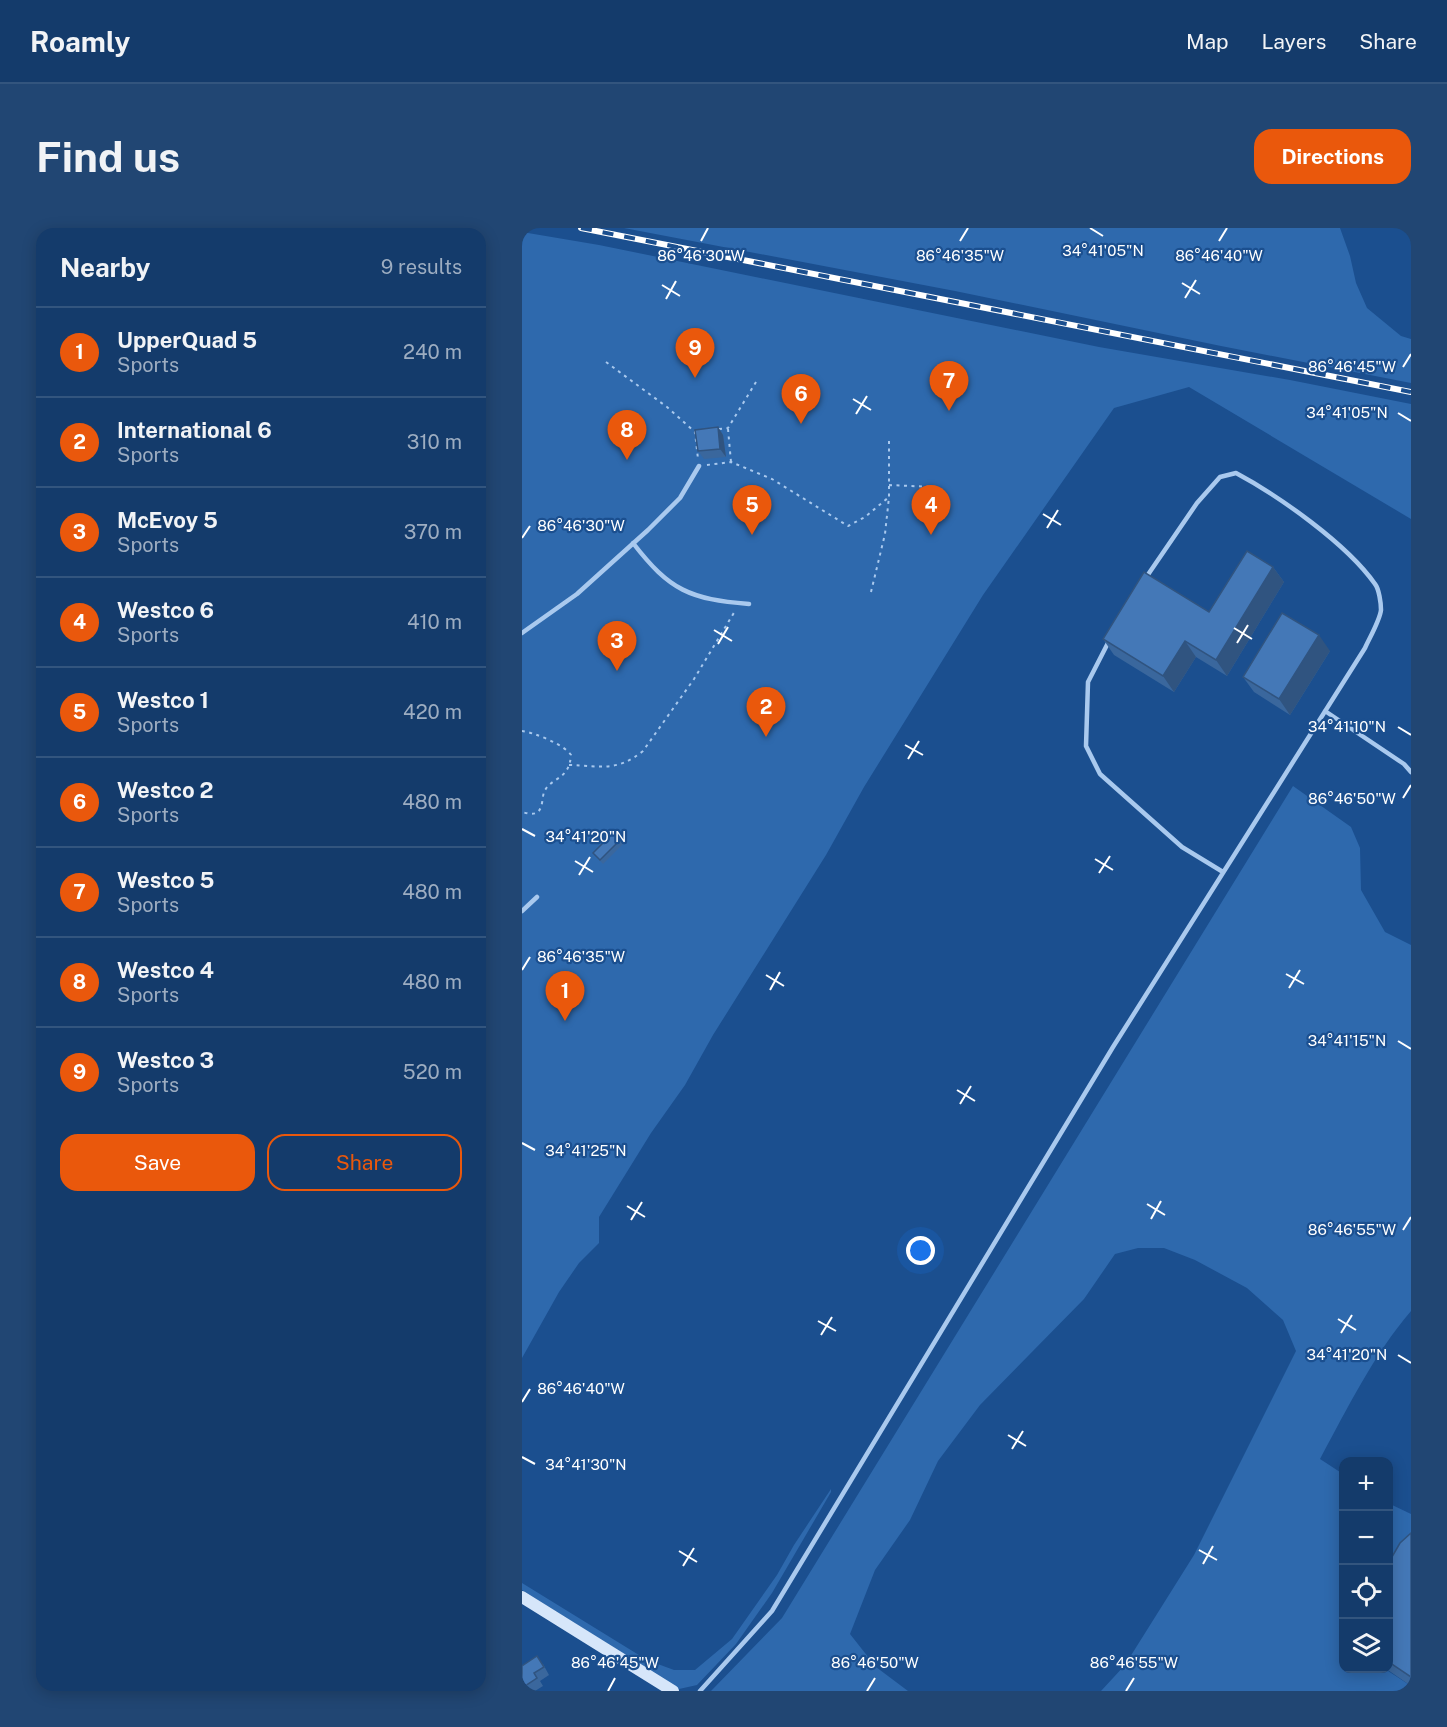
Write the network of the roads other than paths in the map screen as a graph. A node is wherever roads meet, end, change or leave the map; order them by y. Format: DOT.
graph roads {
  1 [pos="699,466"];
  2 [pos="633,543"];
  3 [pos="1138,589"];
  4 [pos="749,604"];
  5 [pos="522,633"];
  6 [pos="1110,640"];
  7 [pos="1325,711"];
  8 [pos="1411,772"];
  9 [pos="1223,872"];
  10 [pos="537,897"];
  11 [pos="522,911"];
  12 [pos="522,1597"];
  13 [pos="673,1691"];
  14 [pos="700,1691"];
  1 -- 2 [label="lane"];
  2 -- 4 [label="lane"];
  2 -- 5 [label="lane"];
  3 -- 7 [label="lane"];
  6 -- 9 [label="lane"];
  7 -- 8 [label="lane"];
  7 -- 9 [label="lane"];
  9 -- 14 [label="lane"];
  10 -- 11 [label="lane"];
  12 -- 13 [label="street"];
}
